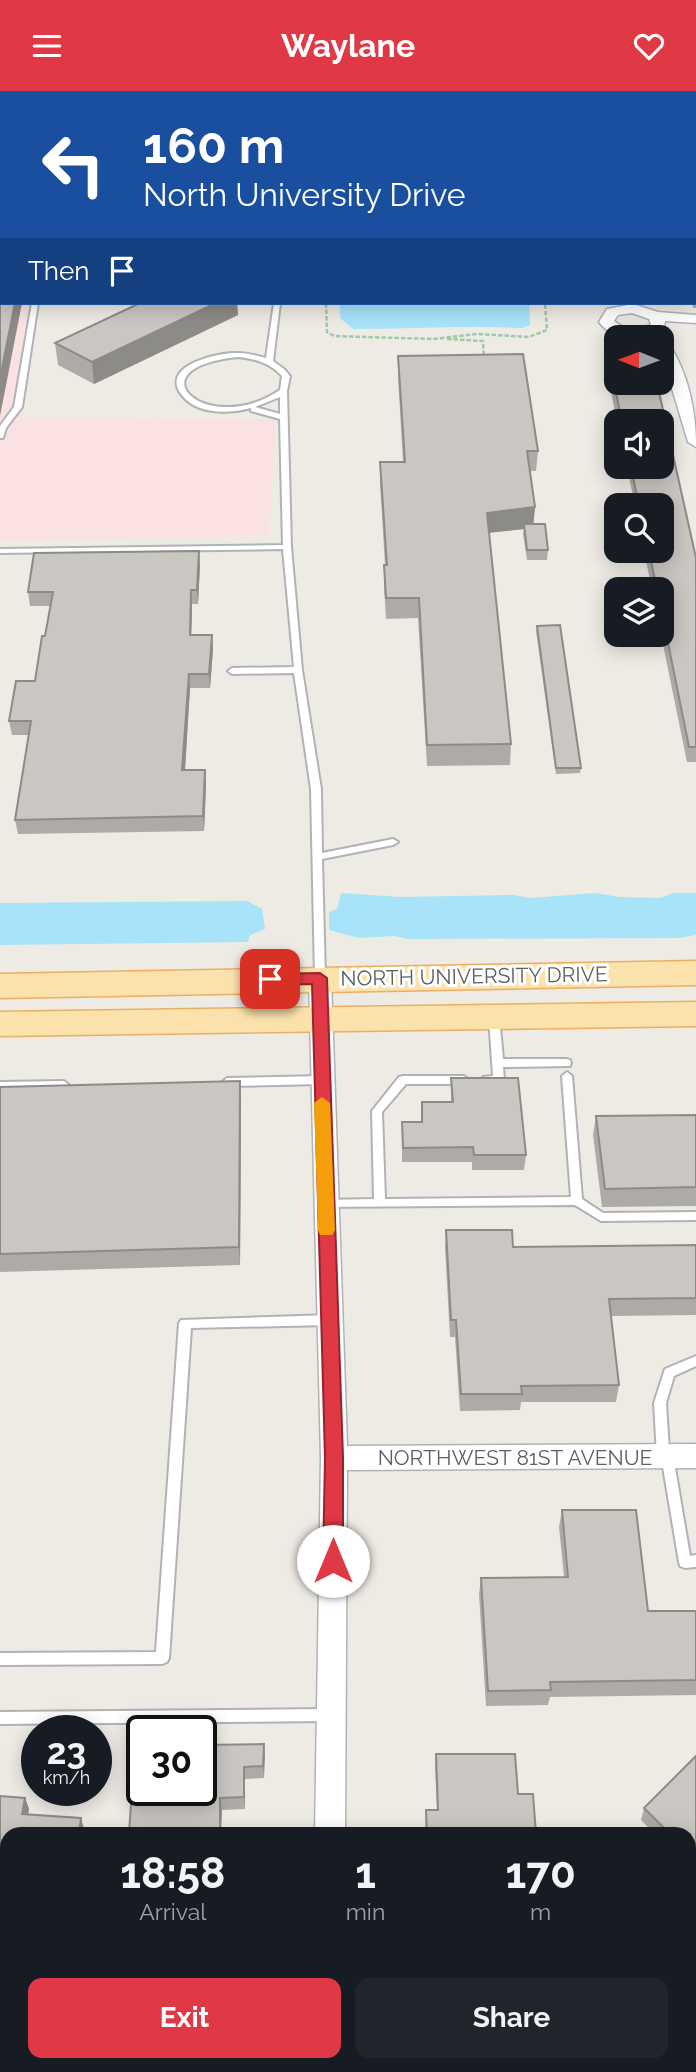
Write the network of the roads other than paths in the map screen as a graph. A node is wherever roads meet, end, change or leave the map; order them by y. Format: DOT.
graph roads {
  1 [pos="35,305"];
  2 [pos="278,305"];
  3 [pos="611,308"];
  4 [pos="696,319"];
  5 [pos="651,324"];
  6 [pos="609,325"];
  7 [pos="696,325"];
  8 [pos="269,362"];
  9 [pos="675,372"];
  10 [pos="283,391"];
  11 [pos="250,408"];
  12 [pos="284,418"];
  13 [pos="1,431"];
  14 [pos="696,442"];
  15 [pos="287,547"];
  16 [pos="0,551"];
  17 [pos="298,670"];
  18 [pos="232,671"];
  19 [pos="393,842"];
  20 [pos="317,857"];
  21 [pos="696,973"];
  22 [pos="320,978"];
  23 [pos="0,986"];
  24 [pos="696,1014"];
  25 [pos="494,1017"];
  26 [pos="321,1019"];
  27 [pos="0,1024"];
  28 [pos="497,1063"];
  29 [pos="566,1063"];
  30 [pos="567,1076"];
  31 [pos="322,1080"];
  32 [pos="210,1083"];
  33 [pos="70,1085"];
  34 [pos="0,1086"];
  35 [pos="577,1201"];
  36 [pos="380,1203"];
  37 [pos="326,1204"];
  38 [pos="696,1216"];
  39 [pos="329,1320"];
  40 [pos="696,1361"];
  41 [pos="665,1456"];
  42 [pos="696,1456"];
  43 [pos="334,1458"];
  44 [pos="696,1561"];
  45 [pos="0,1659"];
  46 [pos="331,1715"];
  47 [pos="0,1718"];
  48 [pos="330,1827"];
  1 -- 13 [label="lane"];
  2 -- 8 [label="lane"];
  3 -- 5 [label="street"];
  3 -- 6 [label="street"];
  4 -- 5 [label="street"];
  5 -- 7 [label="street"];
  5 -- 9 [label="street"];
  8 -- 10 [label="lane"];
  8 -- 11 [label="lane"];
  9 -- 14 [label="street"];
  10 -- 11 [label="lane"];
  10 -- 12 [label="lane"];
  11 -- 12 [label="lane"];
  12 -- 15 [label="lane"];
  15 -- 16 [label="lane"];
  15 -- 17 [label="lane"];
  17 -- 18 [label="lane"];
  17 -- 20 [label="lane"];
  19 -- 20 [label="lane"];
  20 -- 22 [label="lane"];
  21 -- 22 [label="main road, NORTH UNIVERSITY DRIVE"];
  22 -- 23 [label="main road, NORTH UNIVERSITY DRIVE"];
  22 -- 26 [label="street"];
  24 -- 25 [label="main road, NORTH UNIVERSITY DRIVE"];
  25 -- 26 [label="main road, NORTH UNIVERSITY DRIVE"];
  25 -- 28 [label="lane"];
  26 -- 27 [label="main road, NORTH UNIVERSITY DRIVE"];
  26 -- 31 [label="street"];
  28 -- 29 [label="lane"];
  28 -- 36 [label="lane"];
  30 -- 35 [label="lane"];
  31 -- 32 [label="lane"];
  31 -- 37 [label="street"];
  33 -- 34 [label="lane"];
  35 -- 36 [label="lane"];
  35 -- 38 [label="lane"];
  36 -- 37 [label="lane"];
  37 -- 39 [label="street"];
  39 -- 43 [label="street"];
  39 -- 45 [label="lane"];
  40 -- 41 [label="lane"];
  41 -- 42 [label="street, NORTHWEST 81ST AVENUE"];
  41 -- 43 [label="street, NORTHWEST 81ST AVENUE"];
  41 -- 44 [label="lane"];
  43 -- 46 [label="street"];
  46 -- 47 [label="lane"];
  46 -- 48 [label="street"];
}
